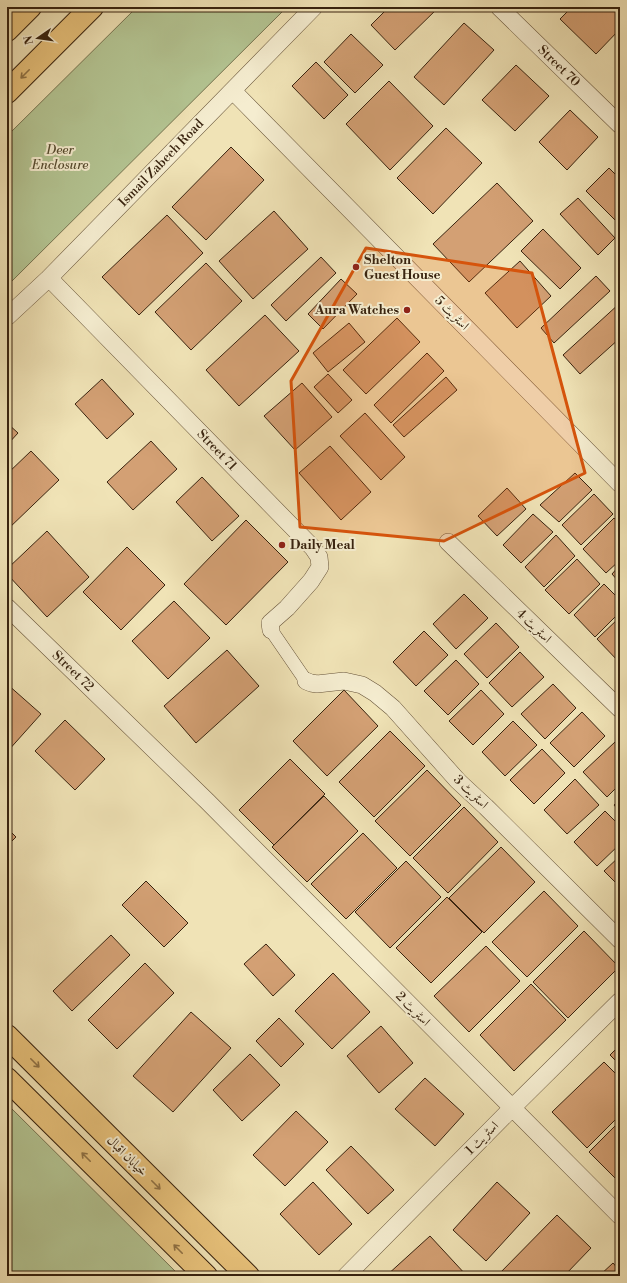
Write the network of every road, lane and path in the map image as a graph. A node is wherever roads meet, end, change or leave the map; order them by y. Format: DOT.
graph roads {
  1 [pos="30,7"];
  2 [pos="92,7"];
  3 [pos="314,7"];
  4 [pos="499,7"];
  5 [pos="7,30"];
  6 [pos="233,91"];
  7 [pos="7,92"];
  8 [pos="620,125"];
  9 [pos="49,278"];
  10 [pos="7,317"];
  11 [pos="620,484"];
  12 [pos="448,542"];
  13 [pos="7,607"];
  14 [pos="271,630"];
  15 [pos="306,681"];
  16 [pos="620,709"];
  17 [pos="206,801"];
  18 [pos="620,940"];
  19 [pos="620,1001"];
  20 [pos="7,1036"];
  21 [pos="7,1079"];
  22 [pos="512,1108"];
  23 [pos="620,1216"];
  24 [pos="206,1276"];
  25 [pos="248,1276"];
  26 [pos="346,1276"];
  1 -- 5 [label="main road"];
  2 -- 7 [label="main road, one-way"];
  3 -- 6 [label="street, Ismail Zabeeh Road"];
  4 -- 8 [label="street, Street 70"];
  6 -- 9 [label="street, Ismail Zabeeh Road"];
  6 -- 11 [label="street, اسٹریٹ 5"];
  9 -- 10 [label="street, Ismail Zabeeh Road"];
  9 -- 14 [label="street, Street 71"];
  12 -- 16 [label="street, اسٹریٹ 4"];
  13 -- 17 [label="street, Street 72"];
  14 -- 15 [label="street"];
  15 -- 18 [label="street, اسٹریٹ 3"];
  17 -- 22 [label="street, اسٹریٹ 2"];
  19 -- 22 [label="street, اسٹریٹ 1"];
  20 -- 25 [label="main road, خیابان اقبال, one-way"];
  24 -- 21 [label="main road, one-way"];
  22 -- 23 [label="street, اسٹریٹ 2"];
  22 -- 26 [label="street, اسٹریٹ 1"];
}
